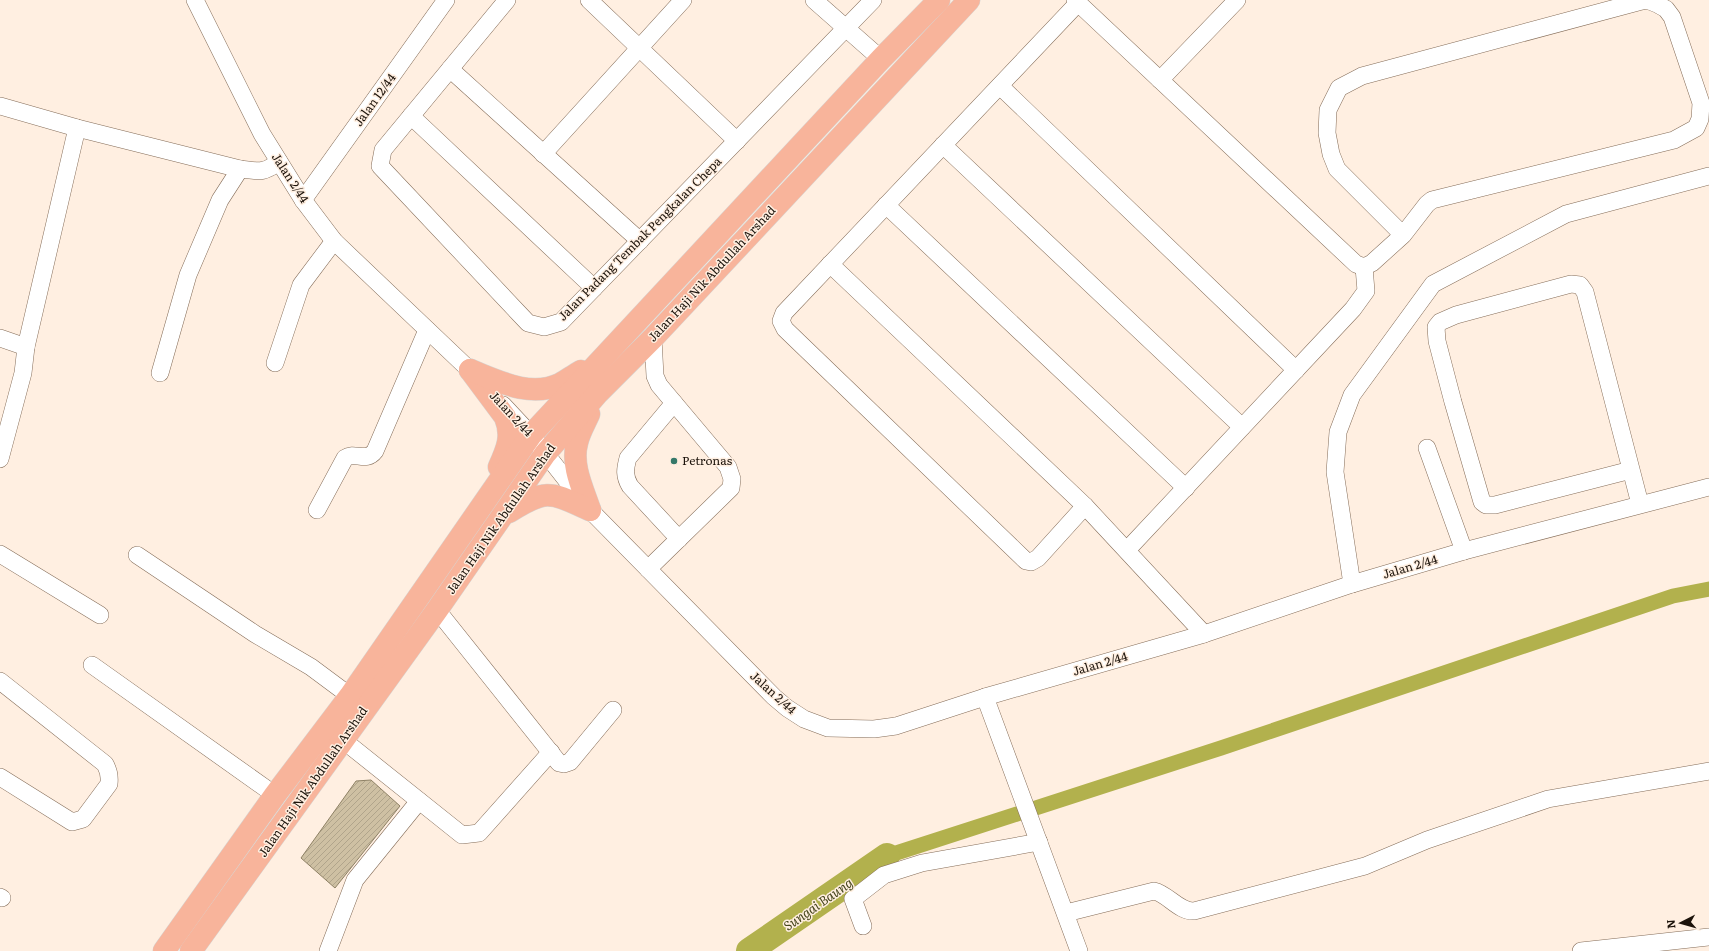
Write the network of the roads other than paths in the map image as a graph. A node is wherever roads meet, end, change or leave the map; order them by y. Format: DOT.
graph roads {
  1 [pos="196,0"];
  2 [pos="446,0"];
  3 [pos="507,0"];
  4 [pos="589,0"];
  5 [pos="683,0"];
  6 [pos="814,0"];
  7 [pos="873,0"];
  8 [pos="939,0"];
  9 [pos="969,0"];
  10 [pos="1237,0"];
  11 [pos="1076,2"];
  12 [pos="846,28"];
  13 [pos="639,48"];
  14 [pos="881,59"];
  15 [pos="450,69"];
  16 [pos="1160,80"];
  17 [pos="1000,86"];
  18 [pos="0,106"];
  19 [pos="411,116"];
  20 [pos="77,128"];
  21 [pos="737,141"];
  22 [pos="943,145"];
  23 [pos="543,154"];
  24 [pos="279,162"];
  25 [pos="240,169"];
  26 [pos="1709,176"];
  27 [pos="303,200"];
  28 [pos="886,205"];
  29 [pos="1403,235"];
  30 [pos="334,241"];
  31 [pos="640,241"];
  32 [pos="830,264"];
  33 [pos="1364,267"];
  34 [pos="594,288"];
  35 [pos="427,330"];
  36 [pos="0,338"];
  37 [pos="653,338"];
  38 [pos="26,347"];
  39 [pos="603,357"];
  40 [pos="276,363"];
  41 [pos="470,370"];
  42 [pos="1296,370"];
  43 [pos="160,374"];
  44 [pos="598,392"];
  45 [pos="674,403"];
  46 [pos="1242,427"];
  47 [pos="531,435"];
  48 [pos="1426,448"];
  49 [pos="545,454"];
  50 [pos="0,459"];
  51 [pos="1631,470"];
  52 [pos="1709,487"];
  53 [pos="1186,488"];
  54 [pos="1640,504"];
  55 [pos="481,506"];
  56 [pos="1085,506"];
  57 [pos="317,510"];
  58 [pos="590,510"];
  59 [pos="502,517"];
  60 [pos="679,538"];
  61 [pos="1127,550"];
  62 [pos="1464,551"];
  63 [pos="0,554"];
  64 [pos="137,555"];
  65 [pos="648,569"];
  66 [pos="1352,584"];
  67 [pos="436,610"];
  68 [pos="100,615"];
  69 [pos="1204,634"];
  70 [pos="92,665"];
  71 [pos="0,681"];
  72 [pos="350,696"];
  73 [pos="986,697"];
  74 [pos="613,710"];
  75 [pos="343,740"];
  76 [pos="551,752"];
  77 [pos="1709,771"];
  78 [pos="0,777"];
  79 [pos="276,795"];
  80 [pos="419,801"];
  81 [pos="1039,842"];
  82 [pos="1066,913"];
  83 [pos="864,926"];
  84 [pos="1709,937"];
  85 [pos="164,951"];
  86 [pos="192,951"];
  87 [pos="328,951"];
  88 [pos="1079,951"];
  89 [pos="1581,951"];
  1 -- 24 [label="street, Jalan 2/44"];
  2 -- 27 [label="street, Jalan 12/44"];
  3 -- 15 [label="street, Jalan Padang Tembak Pengkalan Chepa"];
  4 -- 13 [label="street"];
  5 -- 13 [label="street"];
  6 -- 12 [label="street"];
  7 -- 12 [label="street, Jalan Padang Tembak Pengkalan Chepa"];
  8 -- 14 [label="main road, Jalan Haji Nik Abdullah Arshad"];
  9 -- 37 [label="main road, Jalan Haji Nik Abdullah Arshad"];
  10 -- 16 [label="street"];
  11 -- 16 [label="street"];
  11 -- 17 [label="street"];
  12 -- 14 [label="street"];
  12 -- 21 [label="street, Jalan Padang Tembak Pengkalan Chepa"];
  13 -- 21 [label="street"];
  13 -- 23 [label="street"];
  14 -- 39 [label="main road, Jalan Haji Nik Abdullah Arshad"];
  15 -- 19 [label="street, Jalan Padang Tembak Pengkalan Chepa"];
  15 -- 23 [label="street"];
  16 -- 33 [label="street"];
  17 -- 22 [label="street"];
  17 -- 42 [label="street"];
  18 -- 20 [label="street"];
  19 -- 34 [label="street"];
  19 -- 34 [label="street, Jalan Padang Tembak Pengkalan Chepa"];
  20 -- 25 [label="street"];
  20 -- 38 [label="street"];
  21 -- 31 [label="street, Jalan Padang Tembak Pengkalan Chepa"];
  22 -- 28 [label="street"];
  22 -- 46 [label="street"];
  23 -- 31 [label="street"];
  24 -- 25 [label="street"];
  24 -- 27 [label="street, Jalan 2/44"];
  25 -- 43 [label="street"];
  26 -- 66 [label="street"];
  27 -- 30 [label="street, Jalan 2/44"];
  28 -- 32 [label="street"];
  28 -- 53 [label="street"];
  29 -- 29 [label="street"];
  29 -- 33 [label="street"];
  30 -- 35 [label="street, Jalan 2/44"];
  30 -- 40 [label="street"];
  31 -- 34 [label="street, Jalan Padang Tembak Pengkalan Chepa"];
  32 -- 56 [label="street"];
  32 -- 56 [label="street"];
  33 -- 42 [label="street"];
  35 -- 41 [label="street, Jalan 2/44"];
  35 -- 57 [label="street"];
  36 -- 38 [label="street"];
  37 -- 44 [label="main road, Jalan Haji Nik Abdullah Arshad"];
  37 -- 45 [label="street"];
  38 -- 50 [label="street"];
  39 -- 41 [label="main road"];
  39 -- 47 [label="main road, Jalan Haji Nik Abdullah Arshad"];
  41 -- 47 [label="street, Jalan 2/44"];
  41 -- 55 [label="main road"];
  42 -- 46 [label="street"];
  44 -- 49 [label="main road, Jalan Haji Nik Abdullah Arshad"];
  44 -- 58 [label="main road"];
  45 -- 60 [label="street"];
  45 -- 60 [label="street"];
  46 -- 53 [label="street"];
  47 -- 49 [label="street, Jalan 2/44"];
  47 -- 55 [label="main road, Jalan Haji Nik Abdullah Arshad"];
  48 -- 62 [label="street"];
  49 -- 58 [label="street, Jalan 2/44"];
  49 -- 59 [label="main road, Jalan Haji Nik Abdullah Arshad"];
  51 -- 51 [label="street"];
  51 -- 54 [label="street"];
  52 -- 54 [label="street, Jalan 2/44"];
  53 -- 61 [label="street"];
  54 -- 62 [label="street, Jalan 2/44"];
  55 -- 72 [label="main road, Jalan Haji Nik Abdullah Arshad"];
  56 -- 61 [label="street"];
  58 -- 59 [label="main road"];
  58 -- 65 [label="street, Jalan 2/44"];
  59 -- 67 [label="main road, Jalan Haji Nik Abdullah Arshad"];
  60 -- 65 [label="street"];
  61 -- 69 [label="street"];
  62 -- 66 [label="street, Jalan 2/44"];
  63 -- 68 [label="street"];
  64 -- 72 [label="street"];
  65 -- 73 [label="street, Jalan 2/44"];
  66 -- 69 [label="street, Jalan 2/44"];
  67 -- 75 [label="main road, Jalan Haji Nik Abdullah Arshad"];
  67 -- 76 [label="street"];
  69 -- 73 [label="street, Jalan 2/44"];
  70 -- 79 [label="street"];
  71 -- 78 [label="street"];
  72 -- 79 [label="main road, Jalan Haji Nik Abdullah Arshad"];
  73 -- 81 [label="street"];
  74 -- 76 [label="street"];
  75 -- 80 [label="street"];
  75 -- 86 [label="main road, Jalan Haji Nik Abdullah Arshad"];
  76 -- 80 [label="street"];
  77 -- 82 [label="street"];
  79 -- 85 [label="main road, Jalan Haji Nik Abdullah Arshad"];
  80 -- 87 [label="street"];
  81 -- 82 [label="street"];
  81 -- 83 [label="street"];
  82 -- 88 [label="street"];
  84 -- 89 [label="street"];
}
